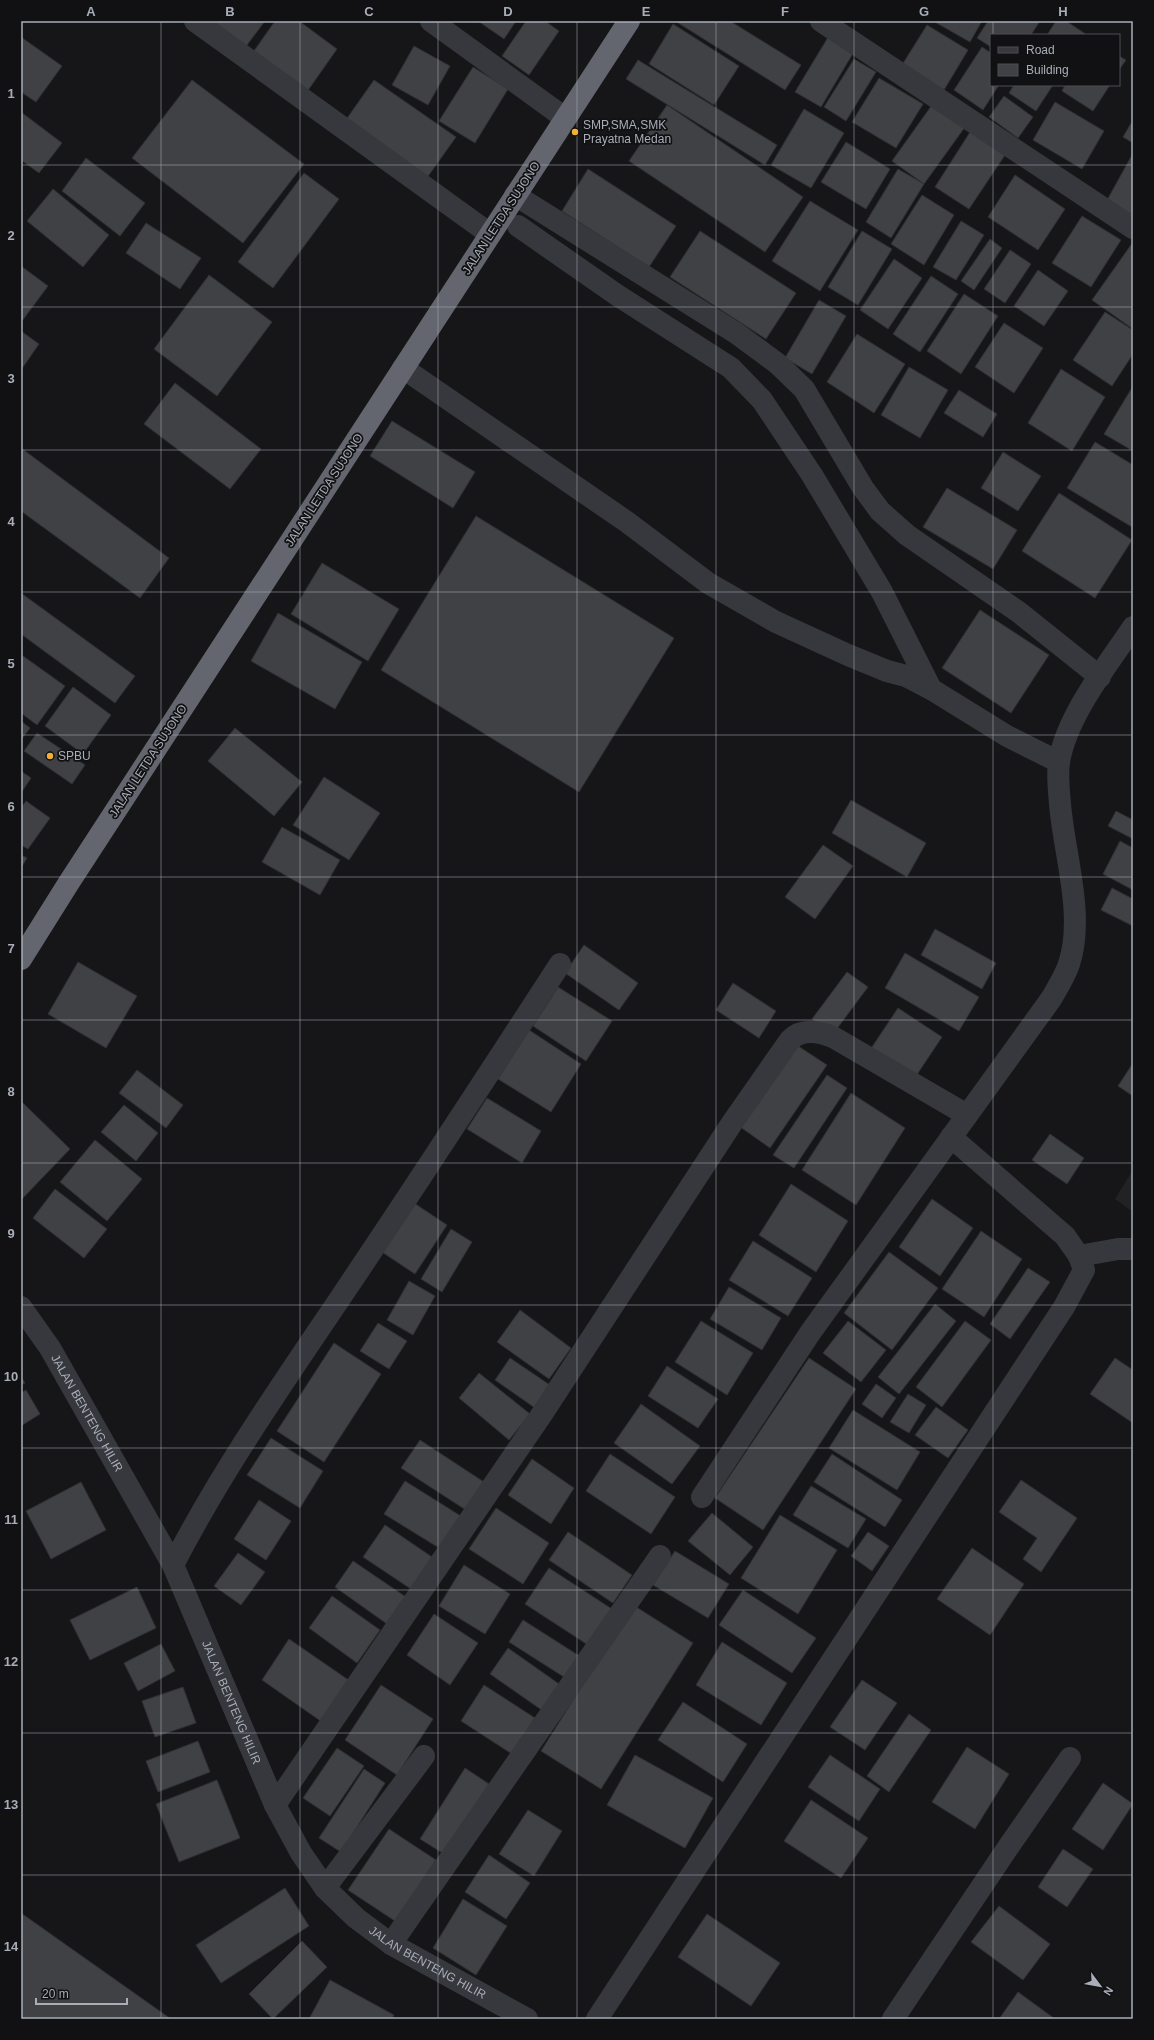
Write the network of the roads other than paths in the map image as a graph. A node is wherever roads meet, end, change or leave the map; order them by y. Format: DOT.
graph roads {
  1 [pos="195,21"];
  2 [pos="431,21"];
  3 [pos="629,21"];
  4 [pos="821,21"];
  5 [pos="565,118"];
  6 [pos="515,195"];
  7 [pos="518,226"];
  8 [pos="1133,228"];
  9 [pos="490,234"];
  10 [pos="403,368"];
  11 [pos="1133,627"];
  12 [pos="1100,677"];
  13 [pos="931,689"];
  14 [pos="1059,762"];
  15 [pos="21,959"];
  16 [pos="560,964"];
  17 [pos="967,1115"];
  18 [pos="951,1137"];
  19 [pos="1133,1249"];
  20 [pos="1079,1256"];
  21 [pos="21,1307"];
  22 [pos="702,1497"];
  23 [pos="660,1556"];
  24 [pos="173,1565"];
  25 [pos="424,1756"];
  26 [pos="1070,1758"];
  27 [pos="275,1805"];
  28 [pos="325,1888"];
  29 [pos="391,1944"];
  30 [pos="527,2019"];
  31 [pos="597,2019"];
  32 [pos="893,2019"];
  1 -- 9 [label="street"];
  2 -- 5 [label="street"];
  3 -- 5 [label="highway, JALAN LETDA SUJONO"];
  4 -- 8 [label="street"];
  5 -- 6 [label="highway, JALAN LETDA SUJONO"];
  6 -- 9 [label="highway, JALAN LETDA SUJONO"];
  6 -- 12 [label="street"];
  7 -- 13 [label="street"];
  9 -- 10 [label="highway, JALAN LETDA SUJONO"];
  10 -- 13 [label="street"];
  10 -- 15 [label="highway, JALAN LETDA SUJONO"];
  11 -- 12 [label="street"];
  12 -- 14 [label="street"];
  13 -- 14 [label="street"];
  14 -- 17 [label="street"];
  16 -- 24 [label="street"];
  17 -- 18 [label="street"];
  17 -- 27 [label="street"];
  18 -- 20 [label="street"];
  18 -- 22 [label="street"];
  19 -- 20 [label="street"];
  20 -- 31 [label="street"];
  21 -- 24 [label="street, JALAN BENTENG HILIR"];
  23 -- 29 [label="street"];
  24 -- 27 [label="street, JALAN BENTENG HILIR"];
  25 -- 28 [label="street"];
  26 -- 32 [label="street"];
  27 -- 28 [label="street, JALAN BENTENG HILIR"];
  28 -- 29 [label="street, JALAN BENTENG HILIR"];
  29 -- 30 [label="street, JALAN BENTENG HILIR"];
}
